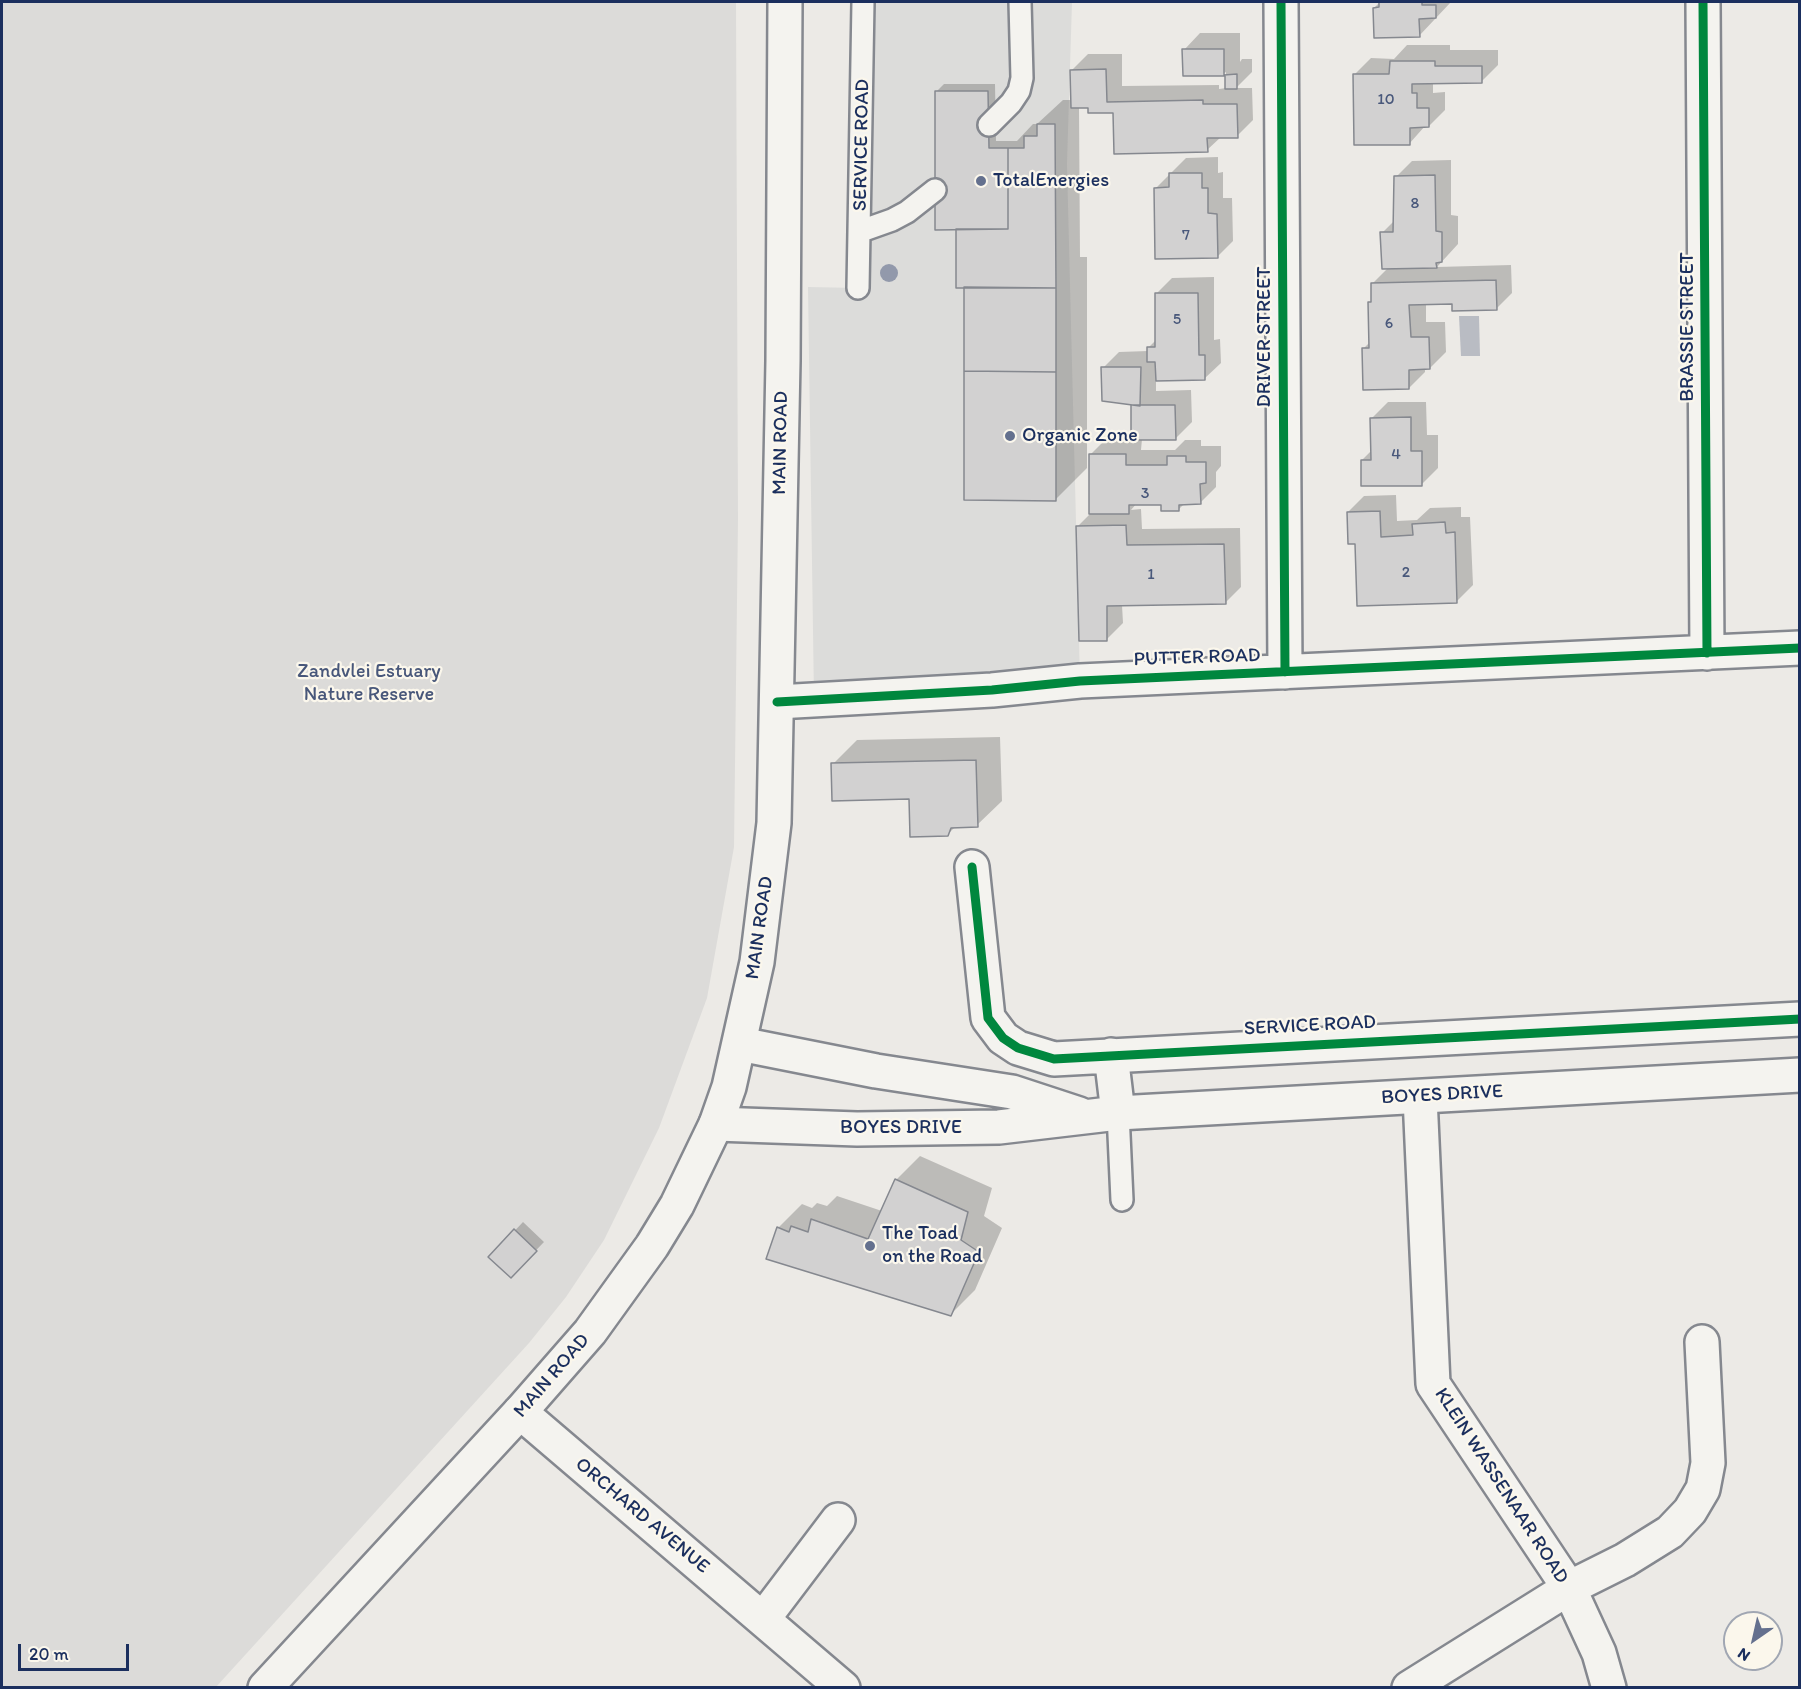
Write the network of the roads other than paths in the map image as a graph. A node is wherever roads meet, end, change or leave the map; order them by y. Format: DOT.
graph roads {
  1 [pos="785,2"];
  2 [pos="863,2"];
  3 [pos="1020,2"];
  4 [pos="1281,2"];
  5 [pos="1703,2"];
  6 [pos="989,125"];
  7 [pos="935,190"];
  8 [pos="861,231"];
  9 [pos="858,288"];
  10 [pos="1800,648"];
  11 [pos="1707,653"];
  12 [pos="1285,672"];
  13 [pos="777,702"];
  14 [pos="972,867"];
  15 [pos="1800,1020"];
  16 [pos="740,1044"];
  17 [pos="1111,1054"];
  18 [pos="1800,1075"];
  19 [pos="1420,1096"];
  20 [pos="1118,1113"];
  21 [pos="1085,1116"];
  22 [pos="716,1124"];
  23 [pos="1122,1200"];
  24 [pos="1702,1342"];
  25 [pos="520,1412"];
  26 [pos="838,1520"];
  27 [pos="1569,1588"];
  28 [pos="763,1619"];
  29 [pos="265,1688"];
  30 [pos="843,1688"];
  31 [pos="1409,1688"];
  32 [pos="1609,1688"];
  1 -- 13 [label="street, MAIN ROAD"];
  2 -- 8 [label="lane, SERVICE ROAD"];
  3 -- 6 [label="lane"];
  4 -- 12 [label="street, DRIVER STREET"];
  5 -- 11 [label="street, BRASSIE STREET"];
  7 -- 8 [label="lane"];
  8 -- 9 [label="lane, SERVICE ROAD"];
  10 -- 11 [label="street, PUTTER ROAD"];
  11 -- 12 [label="street, PUTTER ROAD"];
  12 -- 13 [label="street, PUTTER ROAD"];
  13 -- 16 [label="street, MAIN ROAD"];
  14 -- 17 [label="street, SERVICE ROAD"];
  15 -- 17 [label="street, SERVICE ROAD"];
  16 -- 21 [label="street, BOYES DRIVE"];
  16 -- 22 [label="street, MAIN ROAD"];
  17 -- 20 [label="street"];
  18 -- 19 [label="street, BOYES DRIVE"];
  19 -- 20 [label="street, BOYES DRIVE"];
  19 -- 27 [label="street, KLEIN WASSENAAR ROAD"];
  20 -- 21 [label="street, BOYES DRIVE"];
  20 -- 23 [label="lane"];
  21 -- 22 [label="street, BOYES DRIVE"];
  22 -- 25 [label="street, MAIN ROAD"];
  24 -- 27 [label="street"];
  25 -- 28 [label="street, ORCHARD AVENUE"];
  25 -- 29 [label="street, MAIN ROAD"];
  26 -- 28 [label="street"];
  27 -- 31 [label="street"];
  27 -- 32 [label="street, KLEIN WASSENAAR ROAD"];
  28 -- 30 [label="street, ORCHARD AVENUE"];
}
